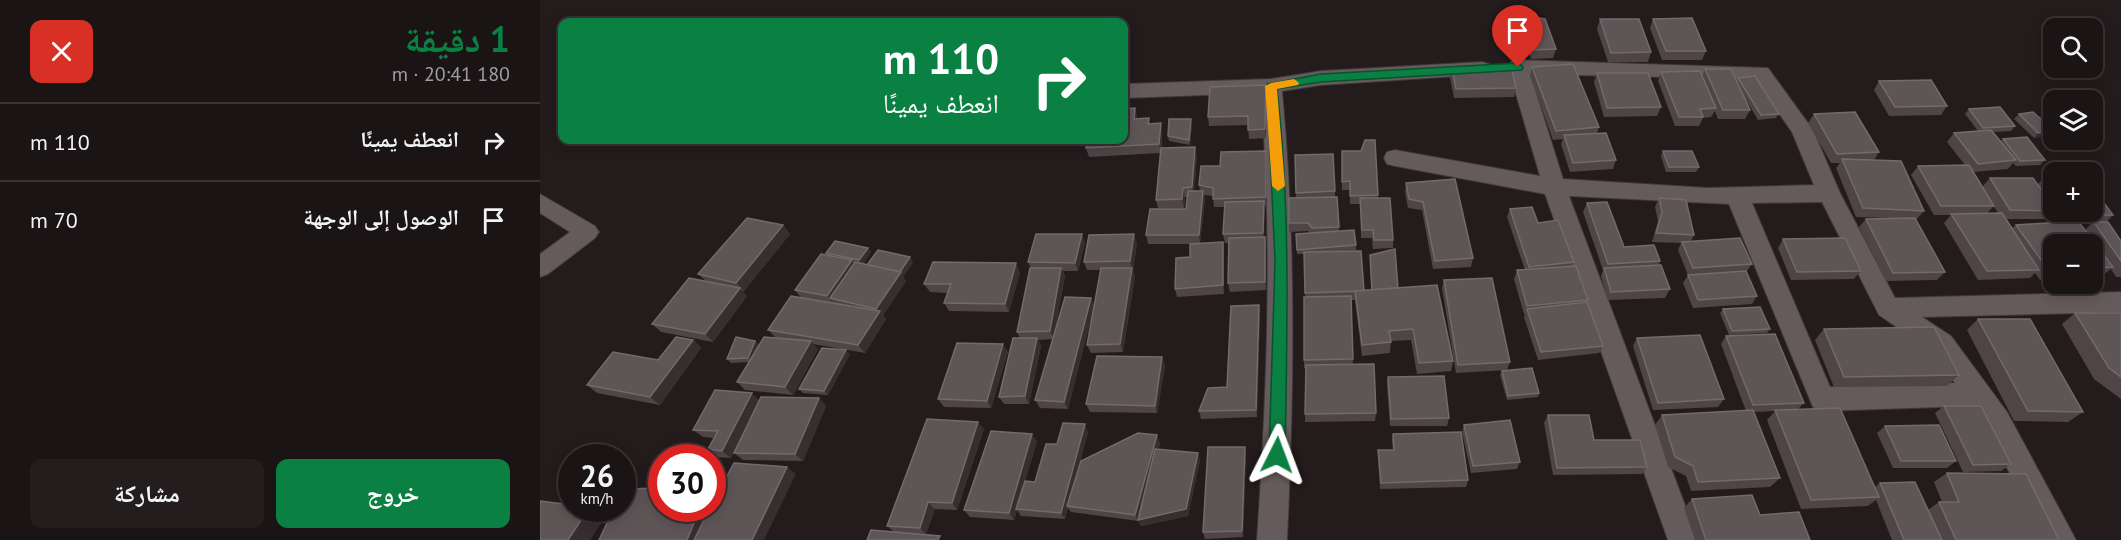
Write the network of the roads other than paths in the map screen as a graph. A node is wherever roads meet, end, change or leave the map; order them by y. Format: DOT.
graph roads {
  1 [pos="1518,67"];
  2 [pos="1271,86"];
  3 [pos="1128,92"];
  4 [pos="1395,158"];
  5 [pos="1554,187"];
  6 [pos="1829,193"];
  7 [pos="1737,195"];
  8 [pos="540,202"];
  9 [pos="540,267"];
  10 [pos="2121,302"];
  11 [pos="1888,308"];
  12 [pos="1978,394"];
  13 [pos="1272,540"];
  14 [pos="1683,540"];
  15 [pos="2061,540"];
  1 -- 2 [label="street"];
  1 -- 5 [label="street"];
  1 -- 6 [label="street"];
  2 -- 3 [label="street"];
  2 -- 13 [label="street"];
  4 -- 5 [label="street"];
  5 -- 7 [label="street"];
  5 -- 14 [label="street"];
  6 -- 7 [label="street"];
  6 -- 11 [label="street"];
  7 -- 12 [label="street"];
  8 -- 9 [label="street"];
  10 -- 11 [label="street"];
  11 -- 12 [label="street"];
  12 -- 15 [label="street"];
}
